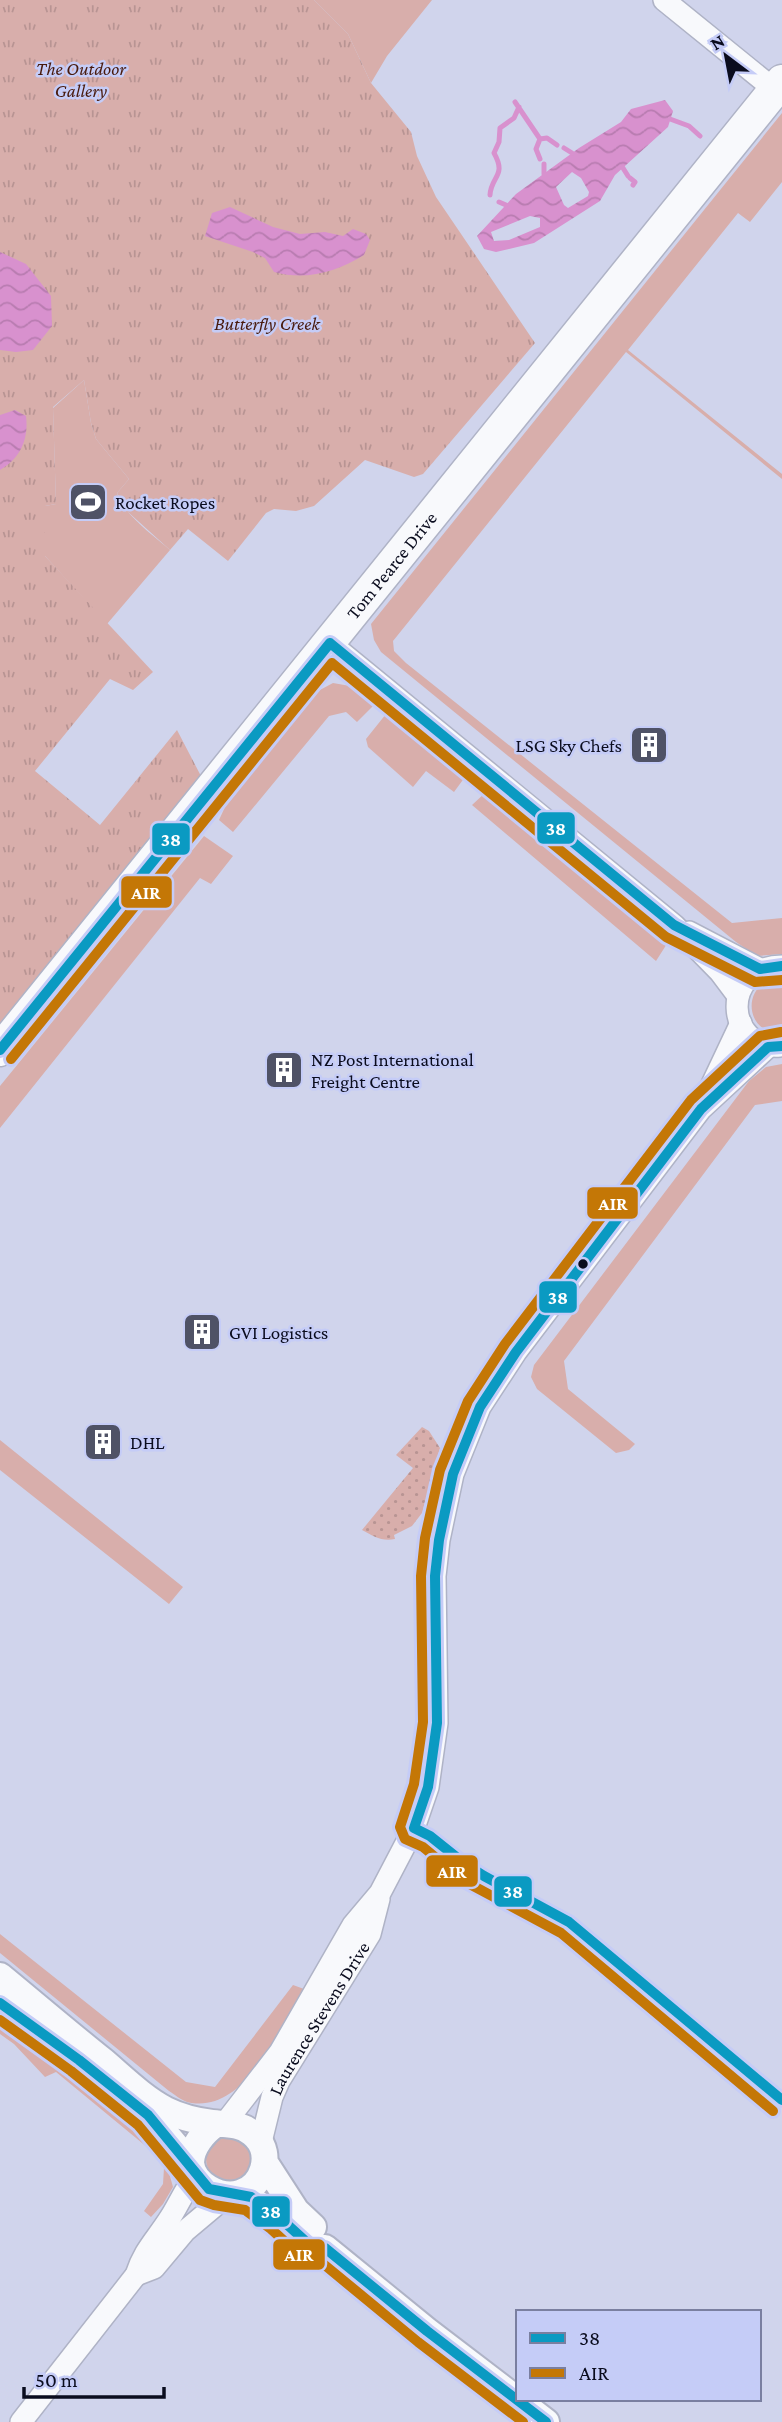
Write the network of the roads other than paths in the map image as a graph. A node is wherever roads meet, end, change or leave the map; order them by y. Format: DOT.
graph roads {
  1 [pos="664,0"];
  2 [pos="779,86"];
  3 [pos="330,643"];
  4 [pos="674,925"];
  5 [pos="782,966"];
  6 [pos="760,969"];
  7 [pos="738,996"];
  8 [pos="741,1023"];
  9 [pos="775,1046"];
  10 [pos="0,1050"];
  11 [pos="701,1109"];
  12 [pos="380,1893"];
  13 [pos="0,1976"];
  14 [pos="0,2003"];
  15 [pos="221,2123"];
  16 [pos="263,2152"];
  17 [pos="194,2170"];
  18 [pos="235,2193"];
  19 [pos="325,2248"];
  20 [pos="136,2275"];
  21 [pos="516,2400"];
  22 [pos="517,2401"];
  23 [pos="21,2422"];
  24 [pos="545,2422"];
  1 -- 2 [label="street"];
  2 -- 3 [label="main road, Tom Pearce Drive"];
  3 -- 4 [label="street"];
  3 -- 10 [label="main road, Tom Pearce Drive"];
  4 -- 6 [label="street"];
  4 -- 7 [label="street"];
  5 -- 6 [label="street"];
  6 -- 7 [label="street"];
  7 -- 8 [label="street"];
  8 -- 9 [label="street"];
  8 -- 11 [label="street, Laurence Stevens Drive"];
  9 -- 11 [label="street, Laurence Stevens Drive"];
  11 -- 12 [label="street, Laurence Stevens Drive"];
  12 -- 15 [label="street, Laurence Stevens Drive"];
  12 -- 16 [label="street, Laurence Stevens Drive"];
  13 -- 15 [label="street"];
  14 -- 17 [label="street"];
  15 -- 16 [label="street"];
  15 -- 17 [label="street"];
  16 -- 18 [label="street"];
  16 -- 19 [label="street"];
  17 -- 18 [label="street"];
  17 -- 20 [label="street"];
  18 -- 19 [label="street"];
  18 -- 20 [label="street"];
  19 -- 21 [label="street"];
  20 -- 23 [label="street"];
  22 -- 24 [label="street"];
}
